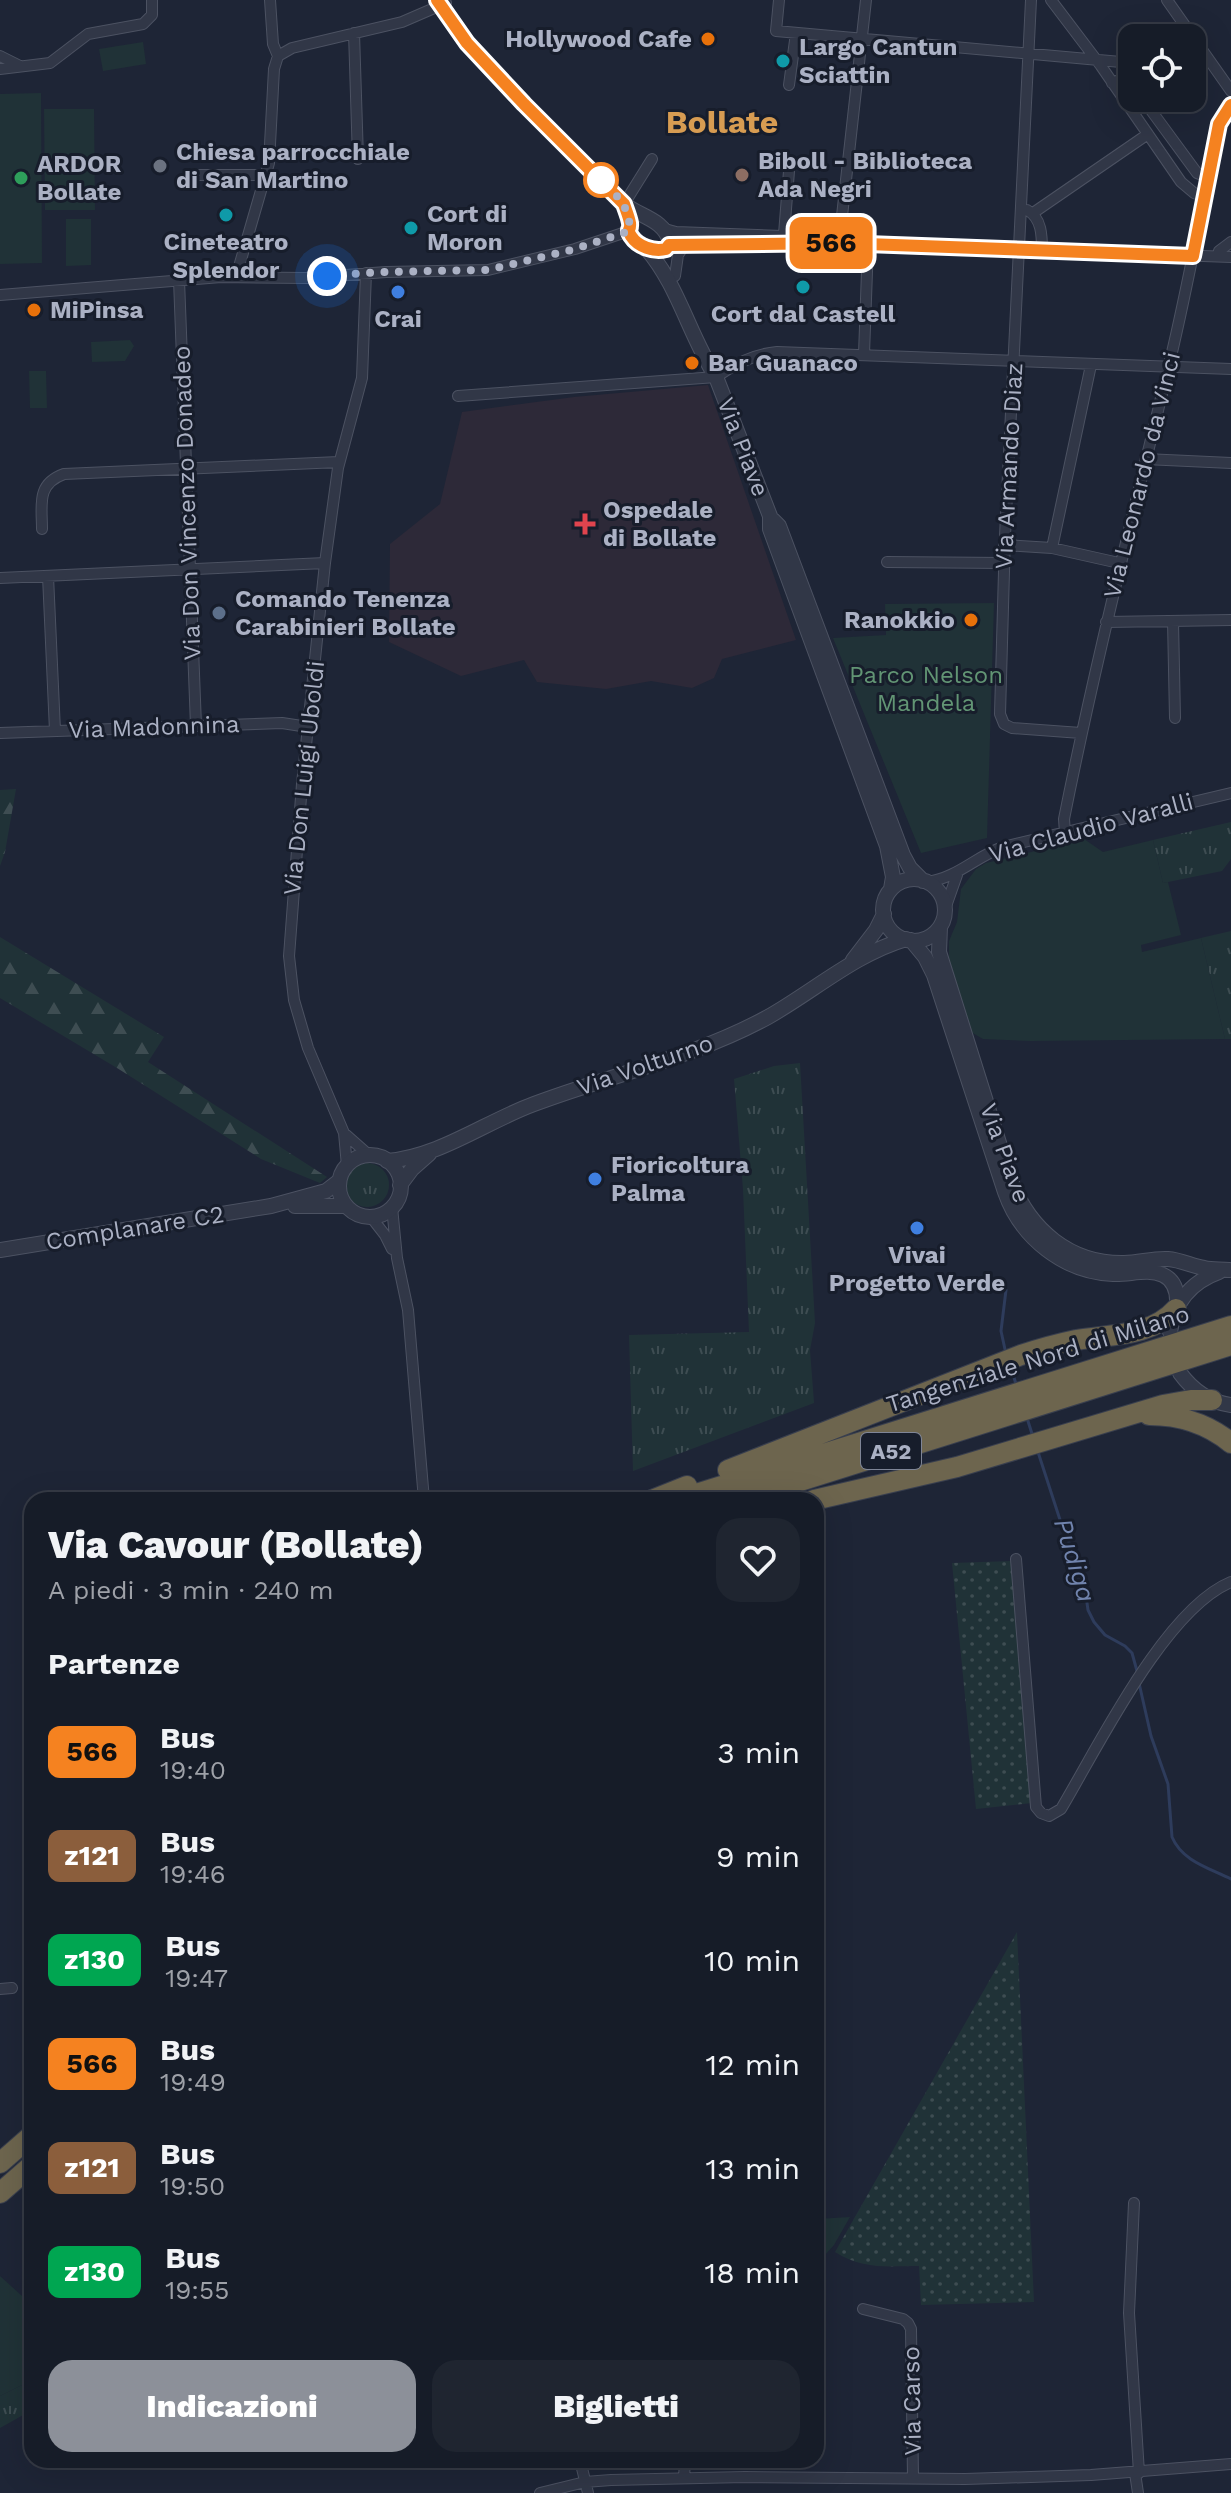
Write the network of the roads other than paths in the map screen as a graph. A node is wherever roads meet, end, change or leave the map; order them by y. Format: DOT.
graph roads {
  1 [pos="152,0"];
  2 [pos="270,0"];
  3 [pos="779,0"];
  4 [pos="866,0"];
  5 [pos="1031,0"];
  6 [pos="1051,0"];
  7 [pos="1167,0"];
  8 [pos="443,4"];
  9 [pos="354,33"];
  10 [pos="796,33"];
  11 [pos="862,38"];
  12 [pos="1028,54"];
  13 [pos="0,56"];
  14 [pos="278,56"];
  15 [pos="1096,59"];
  16 [pos="1209,60"];
  17 [pos="1118,61"];
  18 [pos="1206,61"];
  19 [pos="20,66"];
  20 [pos="0,69"];
  21 [pos="1118,80"];
  22 [pos="1112,83"];
  23 [pos="789,85"];
  24 [pos="1231,91"];
  25 [pos="1231,105"];
  26 [pos="1152,112"];
  27 [pos="1148,134"];
  28 [pos="358,159"];
  29 [pos="652,159"];
  30 [pos="789,171"];
  31 [pos="195,175"];
  32 [pos="265,175"];
  33 [pos="1208,177"];
  34 [pos="1204,197"];
  35 [pos="624,204"];
  36 [pos="1021,207"];
  37 [pos="1033,213"];
  38 [pos="634,223"];
  39 [pos="665,229"];
  40 [pos="784,234"];
  41 [pos="1231,242"];
  42 [pos="839,243"];
  43 [pos="685,244"];
  44 [pos="868,244"];
  45 [pos="645,247"];
  46 [pos="667,247"];
  47 [pos="1018,249"];
  48 [pos="1042,251"];
  49 [pos="1193,256"];
  50 [pos="1218,256"];
  51 [pos="1231,257"];
  52 [pos="366,273"];
  53 [pos="675,276"];
  54 [pos="236,277"];
  55 [pos="174,280"];
  56 [pos="0,295"];
  57 [pos="864,354"];
  58 [pos="1013,362"];
  59 [pos="1091,365"];
  60 [pos="1169,367"];
  61 [pos="1231,369"];
  62 [pos="716,377"];
  63 [pos="458,396"];
  64 [pos="1145,459"];
  65 [pos="339,462"];
  66 [pos="1231,463"];
  67 [pos="185,470"];
  68 [pos="770,516"];
  69 [pos="42,529"];
  70 [pos="1004,545"];
  71 [pos="1052,548"];
  72 [pos="887,562"];
  73 [pos="325,563"];
  74 [pos="1004,563"];
  75 [pos="1119,563"];
  76 [pos="190,570"];
  77 [pos="48,576"];
  78 [pos="0,578"];
  79 [pos="1231,620"];
  80 [pos="1173,621"];
  81 [pos="1106,622"];
  82 [pos="1175,718"];
  83 [pos="196,726"];
  84 [pos="308,727"];
  85 [pos="55,731"];
  86 [pos="0,733"];
  87 [pos="1081,733"];
  88 [pos="1231,793"];
  89 [pos="1065,833"];
  90 [pos="957,875"];
  91 [pos="925,882"];
  92 [pos="891,889"];
  93 [pos="945,909"];
  94 [pos="884,914"];
  95 [pos="940,927"];
  96 [pos="908,940"];
  97 [pos="851,964"];
  98 [pos="344,1133"];
  99 [pos="432,1151"];
  100 [pos="370,1156"];
  101 [pos="387,1161"];
  102 [pos="347,1166"];
  103 [pos="339,1181"];
  104 [pos="400,1185"];
  105 [pos="271,1206"];
  106 [pos="346,1206"];
  107 [pos="392,1207"];
  108 [pos="371,1217"];
  109 [pos="0,1250"];
  110 [pos="397,1258"];
  111 [pos="1230,1270"];
  112 [pos="1177,1308"];
  113 [pos="1231,1326"];
  114 [pos="1170,1332"];
  115 [pos="1231,1345"];
  116 [pos="1180,1373"];
  117 [pos="1037,1396"];
  118 [pos="1014,1403"];
  119 [pos="1225,1404"];
  120 [pos="1129,1415"];
  121 [pos="1231,1443"];
  122 [pos="423,1492"];
  123 [pos="672,1492"];
  124 [pos="705,1492"];
  125 [pos="763,1492"];
  126 [pos="824,1498"];
  127 [pos="1016,1559"];
  128 [pos="1231,1582"];
  129 [pos="12,1988"];
  130 [pos="0,1989"];
  131 [pos="24,2142"];
  132 [pos="0,2163"];
  133 [pos="24,2172"];
  134 [pos="0,2193"];
  135 [pos="1134,2203"];
  136 [pos="863,2309"];
  137 [pos="1231,2464"];
  138 [pos="582,2468"];
  139 [pos="685,2468"];
  140 [pos="1137,2473"];
  141 [pos="684,2478"];
  142 [pos="856,2479"];
  143 [pos="913,2479"];
  144 [pos="587,2488"];
  145 [pos="540,2493"];
  146 [pos="857,2493"];
  147 [pos="1138,2493"];
  1 -- 19 [label="street"];
  2 -- 14 [label="street"];
  3 -- 10 [label="street"];
  4 -- 11 [label="street"];
  5 -- 12 [label="street, Via Armando Diaz"];
  6 -- 15 [label="street"];
  7 -- 16 [label="street"];
  8 -- 9 [label="street"];
  8 -- 35 [label="street"];
  9 -- 14 [label="street"];
  9 -- 28 [label="street"];
  10 -- 11 [label="street"];
  10 -- 23 [label="street"];
  11 -- 12 [label="street"];
  11 -- 42 [label="street"];
  12 -- 15 [label="street"];
  12 -- 36 [label="street, Via Armando Diaz"];
  13 -- 19 [label="street"];
  14 -- 32 [label="street"];
  15 -- 17 [label="street"];
  15 -- 22 [label="street"];
  16 -- 18 [label="street"];
  16 -- 24 [label="street"];
  19 -- 20 [label="street"];
  21 -- 22 [label="street"];
  22 -- 27 [label="street"];
  25 -- 33 [label="street, Via Leonardo da Vinci"];
  26 -- 33 [label="street"];
  27 -- 34 [label="street"];
  27 -- 37 [label="street"];
  29 -- 35 [label="street"];
  30 -- 40 [label="street"];
  31 -- 32 [label="street"];
  32 -- 54 [label="street"];
  33 -- 34 [label="street, Via Leonardo da Vinci"];
  34 -- 49 [label="street, Via Leonardo da Vinci"];
  35 -- 38 [label="street"];
  36 -- 37 [label="street"];
  36 -- 47 [label="street, Via Armando Diaz"];
  37 -- 48 [label="street"];
  38 -- 39 [label="street"];
  38 -- 45 [label="street"];
  38 -- 52 [label="street"];
  39 -- 40 [label="street"];
  39 -- 46 [label="street"];
  40 -- 42 [label="street"];
  41 -- 50 [label="street"];
  42 -- 43 [label="street"];
  42 -- 44 [label="street"];
  43 -- 46 [label="street"];
  43 -- 53 [label="street"];
  44 -- 47 [label="street"];
  44 -- 57 [label="street"];
  45 -- 46 [label="street"];
  45 -- 62 [label="street, Via Piave"];
  46 -- 53 [label="street, Via Piave"];
  47 -- 48 [label="street"];
  47 -- 58 [label="street, Via Armando Diaz"];
  48 -- 49 [label="street"];
  49 -- 50 [label="street"];
  49 -- 60 [label="street, Via Leonardo da Vinci"];
  50 -- 51 [label="street"];
  52 -- 54 [label="street"];
  52 -- 65 [label="street, Via Don Luigi Uboldi"];
  53 -- 62 [label="street, Via Piave"];
  54 -- 55 [label="street"];
  55 -- 56 [label="street"];
  55 -- 67 [label="street, Via Don Vincenzo Donadeo"];
  57 -- 58 [label="street"];
  57 -- 62 [label="street"];
  58 -- 59 [label="street"];
  58 -- 70 [label="street, Via Armando Diaz"];
  59 -- 60 [label="street"];
  59 -- 71 [label="street"];
  60 -- 61 [label="street"];
  60 -- 64 [label="street, Via Leonardo da Vinci"];
  62 -- 63 [label="street"];
  62 -- 68 [label="street, Via Piave"];
  64 -- 66 [label="street"];
  64 -- 75 [label="street, Via Leonardo da Vinci"];
  65 -- 67 [label="street"];
  65 -- 73 [label="street, Via Don Luigi Uboldi"];
  67 -- 69 [label="street"];
  67 -- 76 [label="street, Via Don Vincenzo Donadeo"];
  68 -- 91 [label="street, Via Piave"];
  68 -- 92 [label="street, Via Piave"];
  70 -- 71 [label="street"];
  70 -- 74 [label="street, Via Armando Diaz"];
  71 -- 75 [label="street"];
  72 -- 74 [label="street"];
  73 -- 76 [label="street"];
  73 -- 84 [label="street, Via Don Luigi Uboldi"];
  74 -- 87 [label="street, Via Armando Diaz"];
  75 -- 81 [label="street, Via Leonardo da Vinci"];
  76 -- 77 [label="street"];
  76 -- 83 [label="street, Via Don Vincenzo Donadeo"];
  77 -- 78 [label="street"];
  77 -- 85 [label="street"];
  79 -- 80 [label="street"];
  80 -- 81 [label="street"];
  80 -- 82 [label="street"];
  81 -- 87 [label="street, Via Leonardo da Vinci"];
  83 -- 84 [label="street, Via Madonnina"];
  83 -- 85 [label="street, Via Madonnina"];
  84 -- 98 [label="street, Via Don Luigi Uboldi"];
  85 -- 86 [label="street, Via Madonnina"];
  87 -- 89 [label="street, Via Leonardo da Vinci"];
  88 -- 89 [label="street, Via Claudio Varalli"];
  89 -- 90 [label="street, Via Claudio Varalli"];
  90 -- 91 [label="street, Via Claudio Varalli"];
  90 -- 93 [label="street, Via Claudio Varalli"];
  91 -- 92 [label="street"];
  91 -- 93 [label="street"];
  92 -- 94 [label="street"];
  93 -- 95 [label="street"];
  94 -- 96 [label="street"];
  94 -- 97 [label="street, Via Volturno"];
  95 -- 96 [label="street"];
  95 -- 111 [label="street, Via Piave"];
  96 -- 97 [label="street, Via Volturno"];
  96 -- 112 [label="street, Via Piave"];
  97 -- 99 [label="street, Via Volturno"];
  98 -- 100 [label="street, Via Don Luigi Uboldi"];
  98 -- 102 [label="street, Via Don Luigi Uboldi"];
  99 -- 101 [label="street, Via Volturno"];
  99 -- 104 [label="street, Via Volturno"];
  100 -- 101 [label="street"];
  100 -- 102 [label="street"];
  101 -- 104 [label="street"];
  102 -- 103 [label="street"];
  103 -- 105 [label="street, Complanare C2"];
  103 -- 106 [label="street"];
  104 -- 107 [label="street"];
  105 -- 106 [label="street, Complanare C2"];
  105 -- 109 [label="street, Complanare C2"];
  106 -- 108 [label="street"];
  107 -- 108 [label="street"];
  107 -- 110 [label="street"];
  108 -- 110 [label="street"];
  110 -- 122 [label="street"];
  111 -- 112 [label="street"];
  112 -- 114 [label="street"];
  112 -- 123 [label="highway"];
  113 -- 117 [label="highway, Tangenziale Nord di Milano / A52"];
  115 -- 117 [label="highway, Tangenziale Nord di Milano / A52"];
  116 -- 119 [label="street"];
  117 -- 118 [label="highway, Tangenziale Nord di Milano / A52"];
  118 -- 124 [label="highway, Tangenziale Nord di Milano / A52"];
  118 -- 125 [label="highway, Tangenziale Nord di Milano / A52"];
  119 -- 120 [label="highway"];
  120 -- 121 [label="highway"];
  120 -- 126 [label="highway"];
  127 -- 128 [label="street"];
  129 -- 130 [label="street"];
  131 -- 132 [label="highway"];
  133 -- 134 [label="highway"];
  135 -- 140 [label="street"];
  136 -- 143 [label="street, Via Carso"];
  137 -- 140 [label="street"];
  138 -- 144 [label="street"];
  139 -- 141 [label="street"];
  140 -- 143 [label="street"];
  140 -- 147 [label="street"];
  141 -- 142 [label="street"];
  141 -- 144 [label="street"];
  142 -- 143 [label="street"];
  142 -- 146 [label="street"];
  144 -- 145 [label="street"];
}
